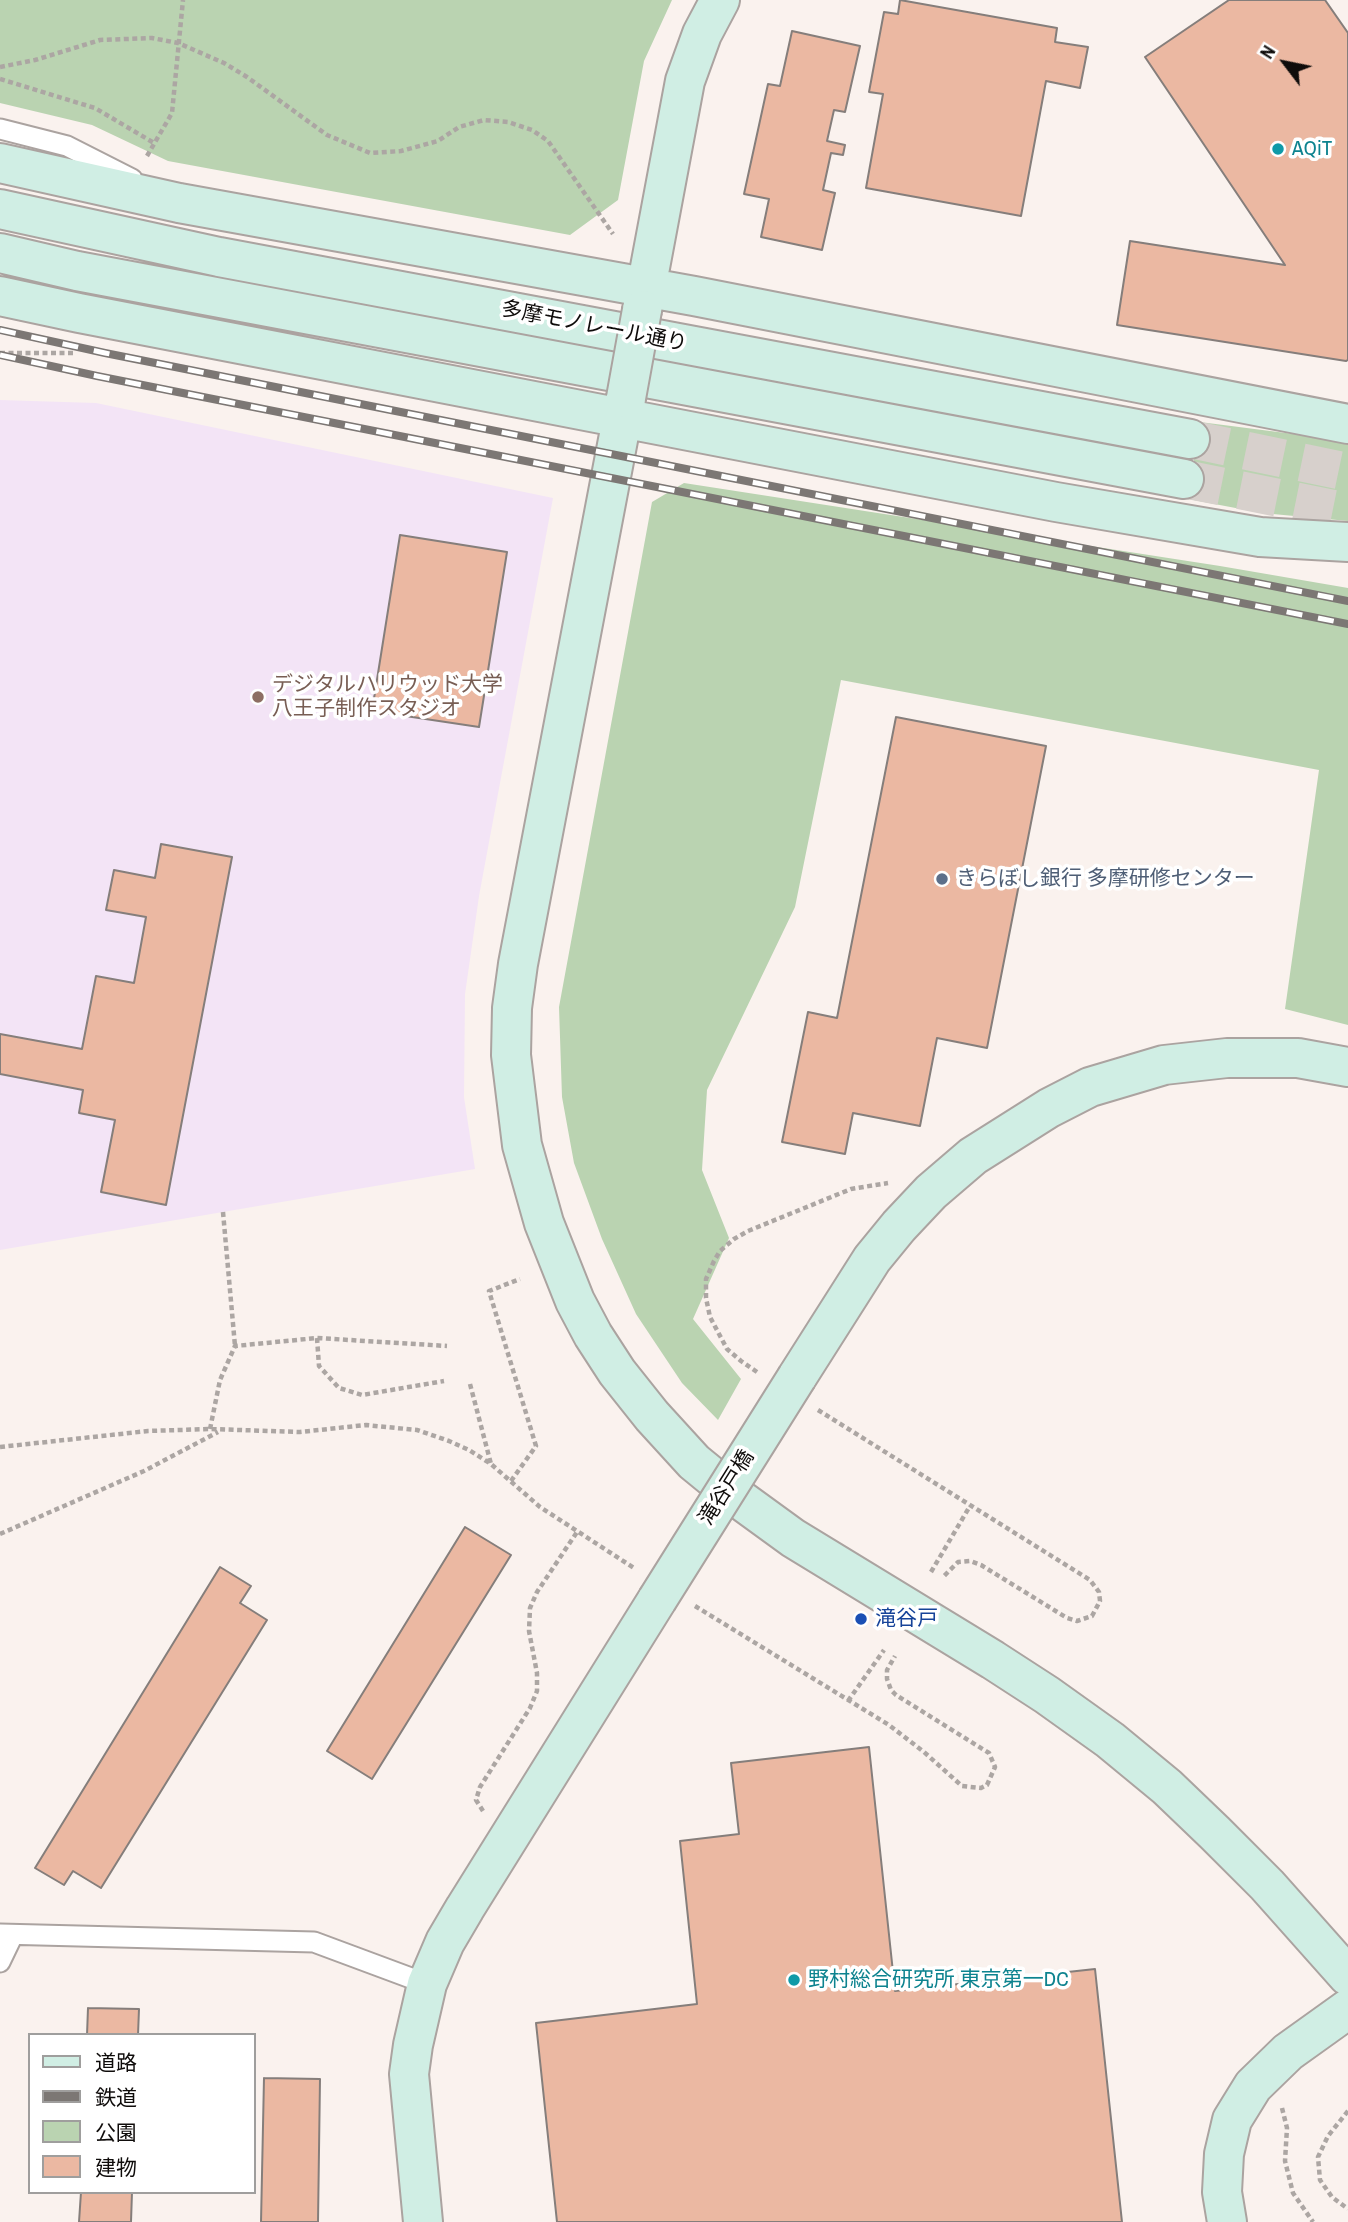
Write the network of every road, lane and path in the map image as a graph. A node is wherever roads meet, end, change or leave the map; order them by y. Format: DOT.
graph roads {
  1 [pos="183,0"];
  2 [pos="720,0"];
  3 [pos="178,43"];
  4 [pos="0,67"];
  5 [pos="0,79"];
  6 [pos="0,129"];
  7 [pos="154,144"];
  8 [pos="147,157"];
  9 [pos="0,163"];
  10 [pos="179,203"];
  11 [pos="0,209"];
  12 [pos="613,234"];
  13 [pos="0,253"];
  14 [pos="0,296"];
  15 [pos="644,299"];
  16 [pos="0,353"];
  17 [pos="73,353"];
  18 [pos="625,408"];
  19 [pos="1348,424"];
  20 [pos="1190,439"];
  21 [pos="1184,479"];
  22 [pos="1348,542"];
  23 [pos="1348,1067"];
  24 [pos="896,1183"];
  25 [pos="223,1212"];
  26 [pos="520,1279"];
  27 [pos="317,1338"];
  28 [pos="235,1346"];
  29 [pos="447,1346"];
  30 [pos="444,1381"];
  31 [pos="470,1384"];
  32 [pos="790,1386"];
  33 [pos="210,1429"];
  34 [pos="218,1431"];
  35 [pos="0,1447"];
  36 [pos="491,1464"];
  37 [pos="511,1482"];
  38 [pos="970,1506"];
  39 [pos="577,1532"];
  40 [pos="0,1534"];
  41 [pos="931,1572"];
  42 [pos="942,1578"];
  43 [pos="665,1593"];
  44 [pos="884,1650"];
  45 [pos="895,1656"];
  46 [pos="848,1701"];
  47 [pos="490,1815"];
  48 [pos="6,1934"];
  49 [pos="0,1962"];
  50 [pos="1348,1976"];
  51 [pos="427,1983"];
  52 [pos="1348,2009"];
  53 [pos="1282,2105"];
  54 [pos="1348,2111"];
  55 [pos="1348,2209"];
  56 [pos="423,2222"];
  57 [pos="1227,2222"];
  58 [pos="1313,2222"];
  1 -- 3 [label="path"];
  2 -- 15 [label="main road"];
  3 -- 4 [label="path"];
  3 -- 7 [label="path"];
  3 -- 12 [label="path"];
  5 -- 7 [label="path"];
  6 -- 10 [label="lane"];
  7 -- 8 [label="path"];
  9 -- 10 [label="main road"];
  10 -- 15 [label="main road"];
  11 -- 20 [label="main road, 多摩モノレール通り"];
  13 -- 21 [label="main road, 多摩モノレール通り"];
  14 -- 18 [label="main road"];
  15 -- 18 [label="main road, bridge"];
  15 -- 19 [label="main road"];
  16 -- 17 [label="path"];
  18 -- 22 [label="main road"];
  18 -- 50 [label="main road"];
  23 -- 32 [label="main road, 滝谷戸橋"];
  24 -- 32 [label="path"];
  25 -- 28 [label="path"];
  26 -- 37 [label="path"];
  27 -- 28 [label="path"];
  27 -- 29 [label="path"];
  27 -- 30 [label="path"];
  28 -- 33 [label="path"];
  31 -- 36 [label="path"];
  32 -- 38 [label="path"];
  32 -- 43 [label="main road, 滝谷戸橋, bridge"];
  33 -- 34 [label="path"];
  33 -- 35 [label="path"];
  34 -- 36 [label="path"];
  34 -- 40 [label="path"];
  36 -- 37 [label="path"];
  37 -- 39 [label="path"];
  38 -- 41 [label="path"];
  38 -- 42 [label="path"];
  39 -- 43 [label="path"];
  39 -- 47 [label="path"];
  43 -- 46 [label="path"];
  43 -- 51 [label="main road, 滝谷戸橋"];
  44 -- 46 [label="path"];
  45 -- 46 [label="path"];
  48 -- 49 [label="lane"];
  48 -- 51 [label="lane"];
  51 -- 56 [label="main road, 滝谷戸橋"];
  52 -- 57 [label="main road"];
  53 -- 58 [label="path"];
  54 -- 55 [label="path"];
}
